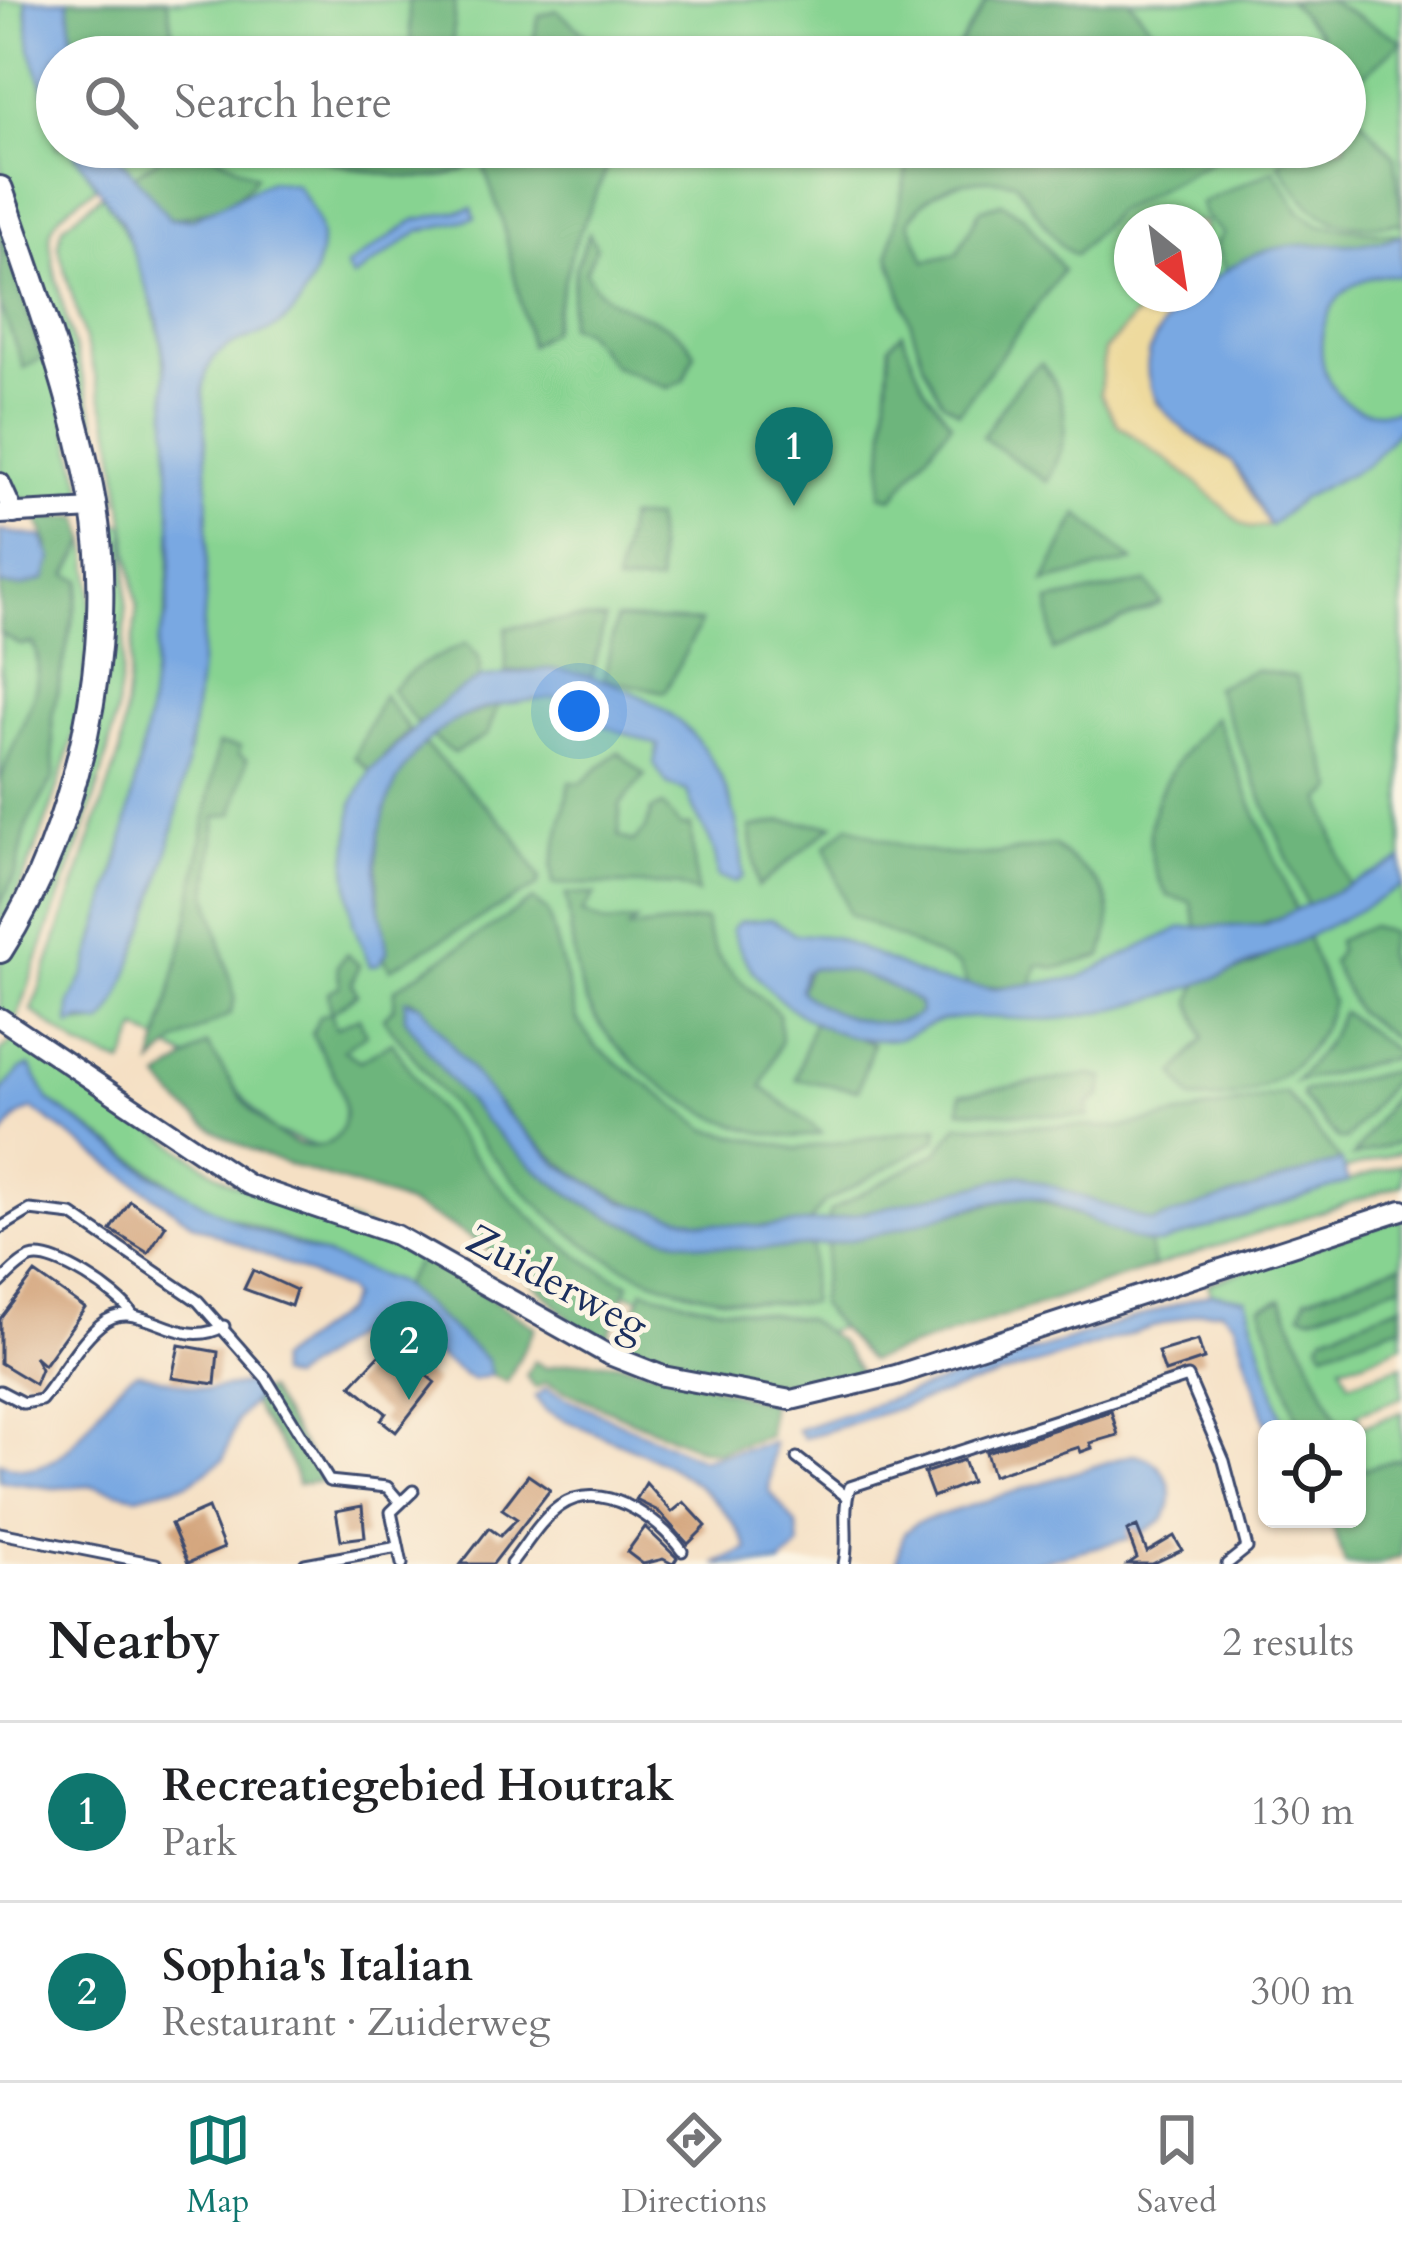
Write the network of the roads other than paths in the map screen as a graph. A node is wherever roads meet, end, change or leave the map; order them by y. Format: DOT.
graph roads {
  1 [pos="0,189"];
  2 [pos="0,483"];
  3 [pos="94,509"];
  4 [pos="7,514"];
  5 [pos="0,950"];
  6 [pos="0,1018"];
  7 [pos="1402,1210"];
  8 [pos="0,1228"];
  9 [pos="0,1282"];
  10 [pos="133,1314"];
  11 [pos="224,1326"];
  12 [pos="0,1390"];
  13 [pos="797,1458"];
  14 [pos="413,1491"];
  15 [pos="847,1497"];
  16 [pos="399,1501"];
  17 [pos="0,1534"];
  18 [pos="398,1547"];
  19 [pos="682,1551"];
  20 [pos="156,1564"];
  21 [pos="305,1564"];
  22 [pos="402,1564"];
  23 [pos="512,1564"];
  24 [pos="844,1564"];
  25 [pos="1228,1564"];
  1 -- 3 [label="street"];
  2 -- 4 [label="street"];
  3 -- 4 [label="street"];
  3 -- 5 [label="street"];
  6 -- 7 [label="street, Zuiderweg"];
  8 -- 11 [label="lane"];
  9 -- 10 [label="lane"];
  10 -- 11 [label="lane"];
  10 -- 12 [label="lane"];
  11 -- 16 [label="lane"];
  13 -- 15 [label="lane"];
  14 -- 16 [label="lane"];
  15 -- 24 [label="lane"];
  15 -- 25 [label="lane"];
  16 -- 18 [label="lane"];
  17 -- 20 [label="lane"];
  18 -- 21 [label="lane"];
  18 -- 22 [label="lane"];
  19 -- 23 [label="lane"];
}
